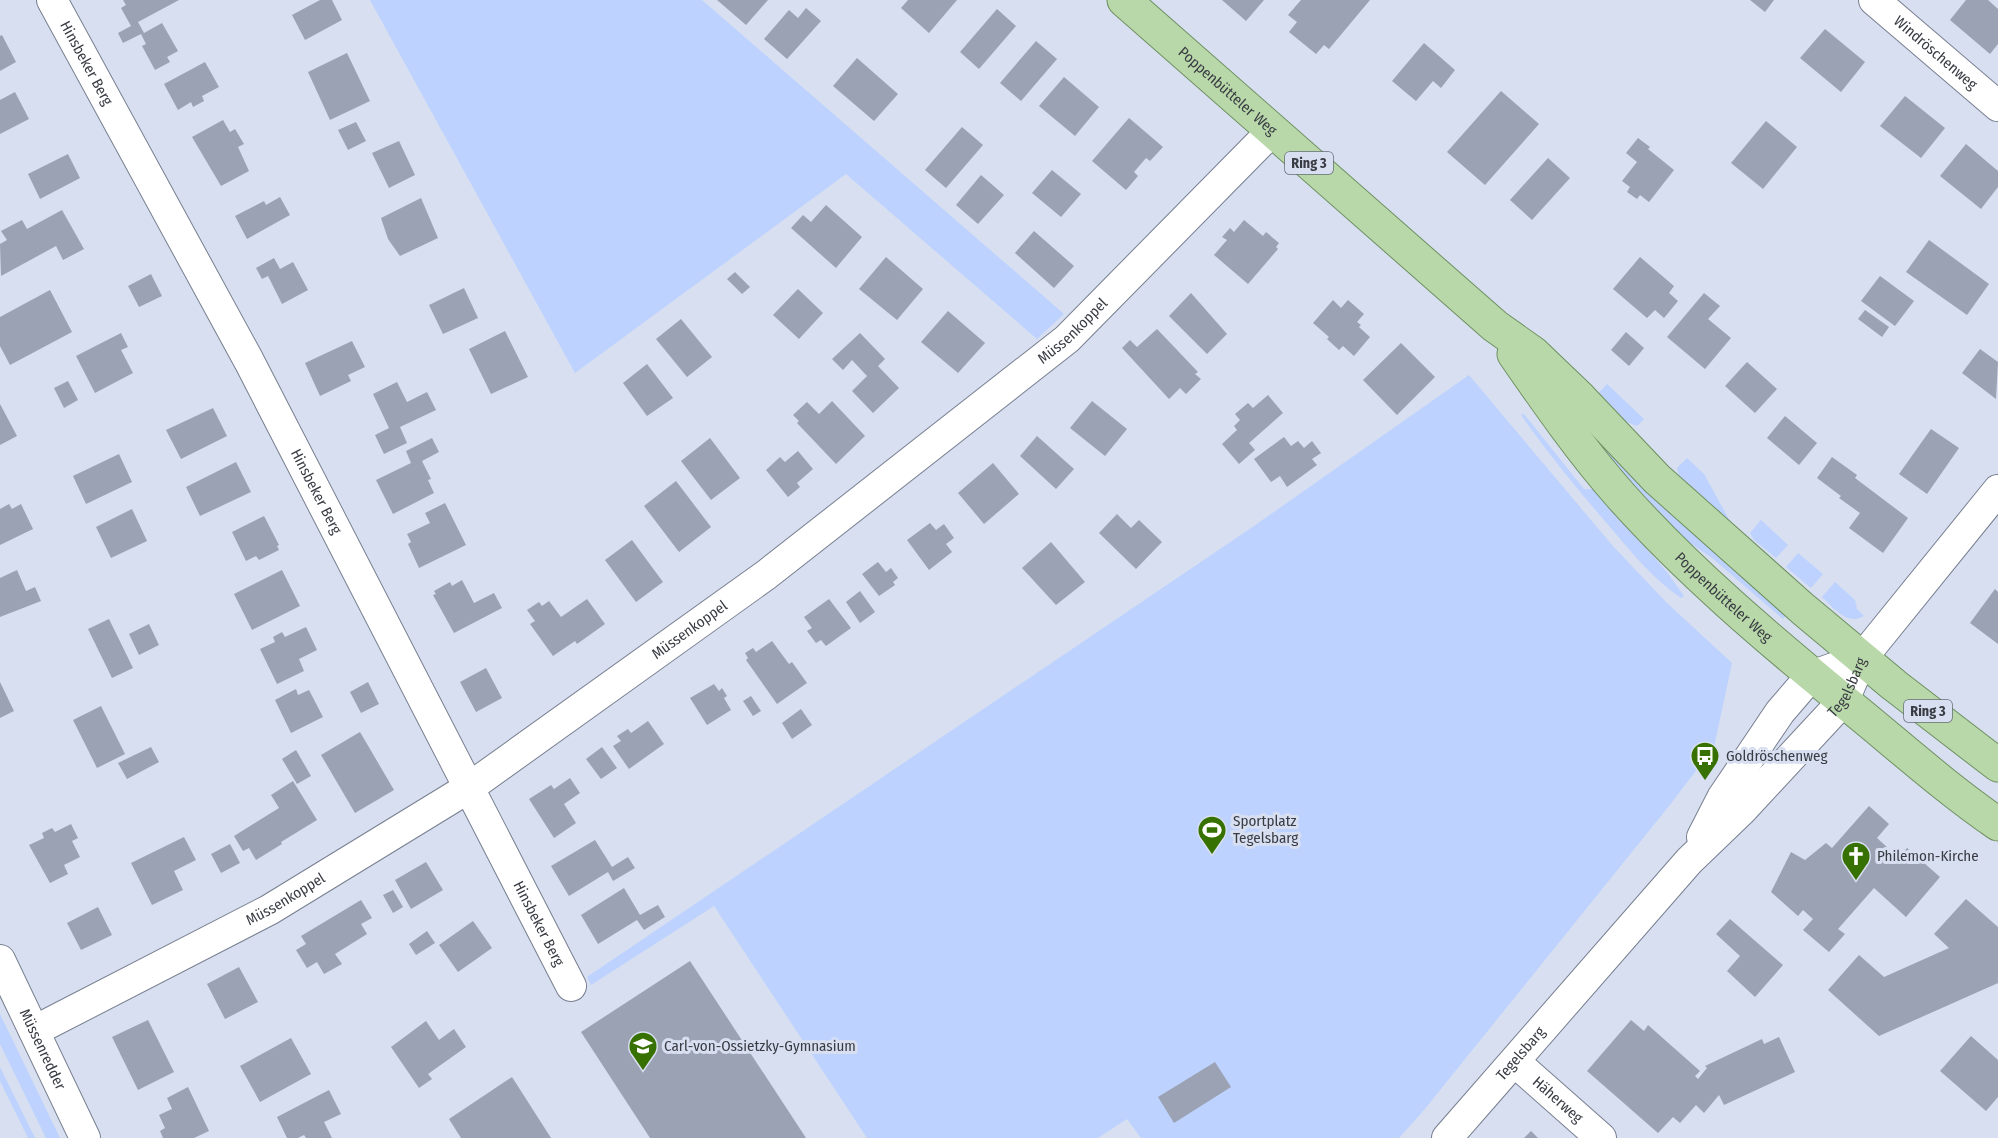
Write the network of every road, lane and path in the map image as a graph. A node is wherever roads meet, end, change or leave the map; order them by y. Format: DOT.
graph roads {
  1 [pos="52,0"];
  2 [pos="1124,0"];
  3 [pos="1874,0"];
  4 [pos="1998,106"];
  5 [pos="1272,131"];
  6 [pos="1495,326"];
  7 [pos="1998,490"];
  8 [pos="1862,658"];
  9 [pos="1811,676"];
  10 [pos="1844,700"];
  11 [pos="1998,765"];
  12 [pos="470,787"];
  13 [pos="1998,824"];
  14 [pos="1689,861"];
  15 [pos="0,960"];
  16 [pos="571,986"];
  17 [pos="34,1031"];
  18 [pos="1515,1062"];
  19 [pos="85,1138"];
  20 [pos="1447,1138"];
  21 [pos="1601,1138"];
  1 -- 12 [label="street, Hinsbeker Berg"];
  2 -- 5 [label="main road, Poppenbütteler Weg / Ring 3"];
  3 -- 4 [label="street, Windröschenweg"];
  5 -- 6 [label="main road, Poppenbütteler Weg / Ring 3"];
  5 -- 12 [label="street, Müssenkoppel"];
  6 -- 8 [label="main road, Poppenbütteler Weg / Ring 3"];
  6 -- 9 [label="main road, Poppenbütteler Weg / Ring 3"];
  7 -- 8 [label="street"];
  8 -- 9 [label="street, Tegelsbarg"];
  8 -- 10 [label="street, Tegelsbarg"];
  8 -- 11 [label="main road, Poppenbütteler Weg / Ring 3"];
  9 -- 10 [label="main road, Poppenbütteler Weg / Ring 3"];
  9 -- 14 [label="street, Tegelsbarg"];
  10 -- 13 [label="main road, Poppenbütteler Weg / Ring 3"];
  10 -- 14 [label="street, Tegelsbarg"];
  12 -- 16 [label="street, Hinsbeker Berg"];
  12 -- 17 [label="street, Müssenkoppel"];
  14 -- 18 [label="street, Tegelsbarg"];
  15 -- 17 [label="street, Müssenredder"];
  17 -- 19 [label="street, Müssenredder"];
  18 -- 20 [label="street, Tegelsbarg"];
  18 -- 21 [label="street, Häherweg"];
}
